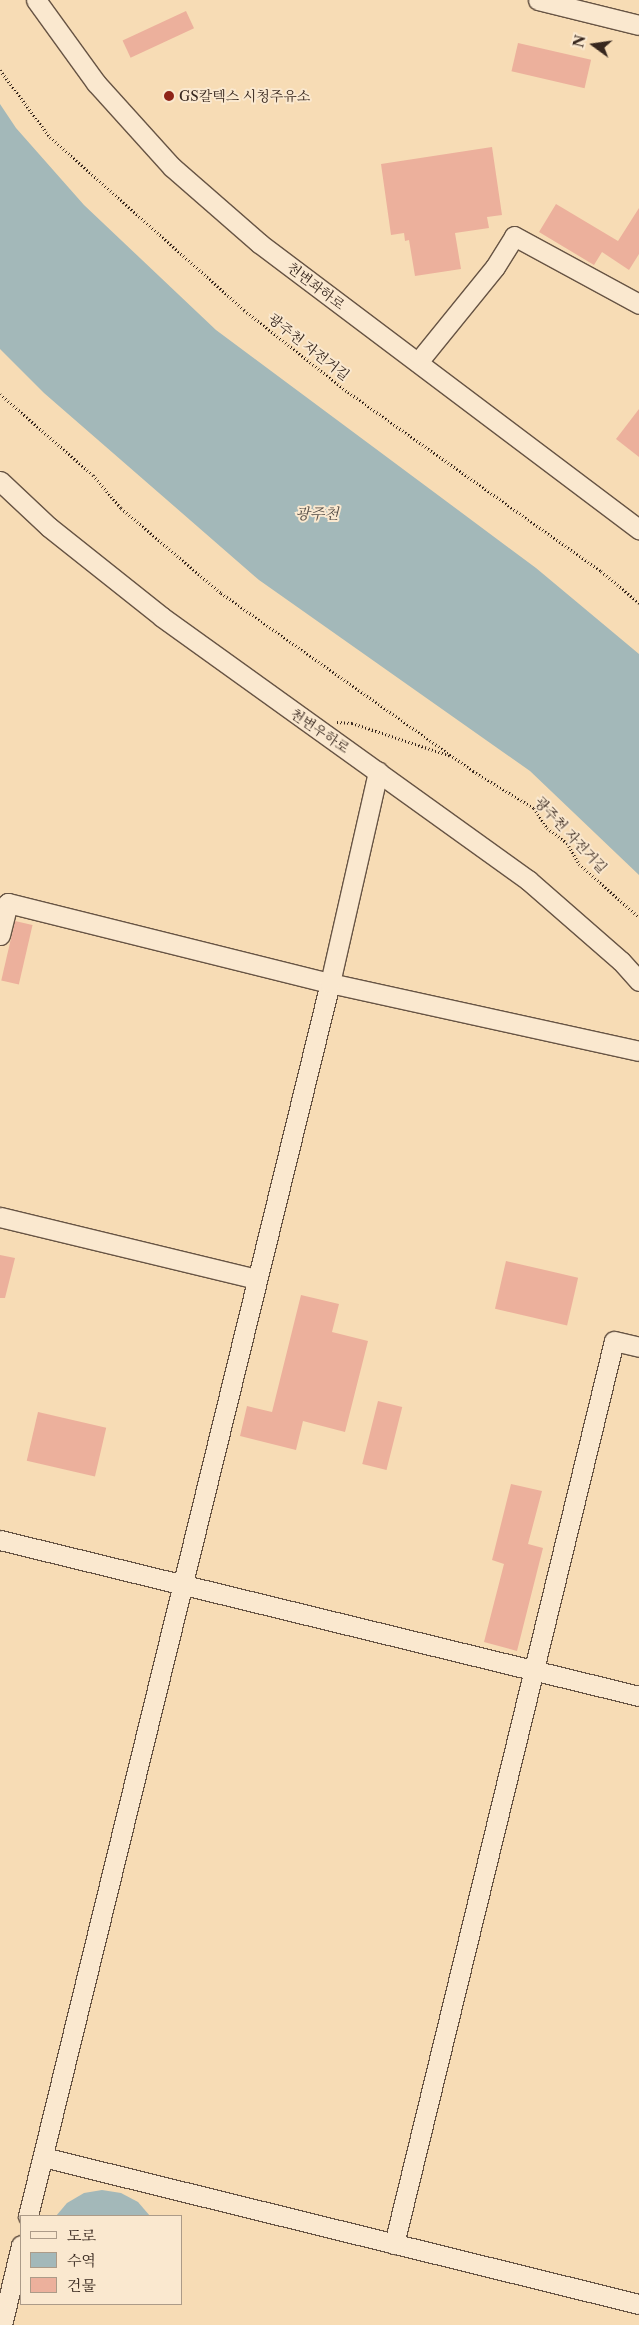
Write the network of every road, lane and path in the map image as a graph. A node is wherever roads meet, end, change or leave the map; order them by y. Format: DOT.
graph roads {
  1 [pos="36,0"];
  2 [pos="538,0"];
  3 [pos="639,25"];
  4 [pos="0,70"];
  5 [pos="639,304"];
  6 [pos="418,362"];
  7 [pos="0,394"];
  8 [pos="0,481"];
  9 [pos="637,522"];
  10 [pos="639,603"];
  11 [pos="302,720"];
  12 [pos="456,758"];
  13 [pos="378,771"];
  14 [pos="4,902"];
  15 [pos="639,917"];
  16 [pos="0,935"];
  17 [pos="639,981"];
  18 [pos="330,983"];
  19 [pos="639,1051"];
  20 [pos="0,1218"];
  21 [pos="257,1279"];
  22 [pos="639,1346"];
  23 [pos="0,1540"];
  24 [pos="183,1584"];
  25 [pos="534,1670"];
  26 [pos="639,1696"];
  27 [pos="43,2157"];
  28 [pos="28,2215"];
  29 [pos="394,2244"];
  30 [pos="20,2249"];
  31 [pos="639,2304"];
  32 [pos="2,2319"];
  1 -- 6 [label="street, 천변좌하로"];
  2 -- 3 [label="street"];
  4 -- 10 [label="path, 광주천 자전거길"];
  5 -- 6 [label="street"];
  6 -- 9 [label="street, 천변좌하로"];
  7 -- 12 [label="path, 광주천 자전거길"];
  8 -- 11 [label="street, 천변우하로"];
  11 -- 12 [label="path, 광주천 자전거길"];
  11 -- 13 [label="street, 천변우하로"];
  12 -- 15 [label="path, 광주천 자전거길"];
  13 -- 17 [label="street, 천변우하로"];
  13 -- 18 [label="street"];
  14 -- 16 [label="street"];
  14 -- 18 [label="street"];
  18 -- 19 [label="street"];
  18 -- 21 [label="street"];
  20 -- 21 [label="street"];
  21 -- 24 [label="street"];
  22 -- 25 [label="street"];
  23 -- 24 [label="street"];
  24 -- 25 [label="street"];
  24 -- 27 [label="street"];
  25 -- 26 [label="street"];
  25 -- 29 [label="street"];
  27 -- 28 [label="street"];
  27 -- 29 [label="street"];
  29 -- 31 [label="street"];
  30 -- 32 [label="street"];
}
